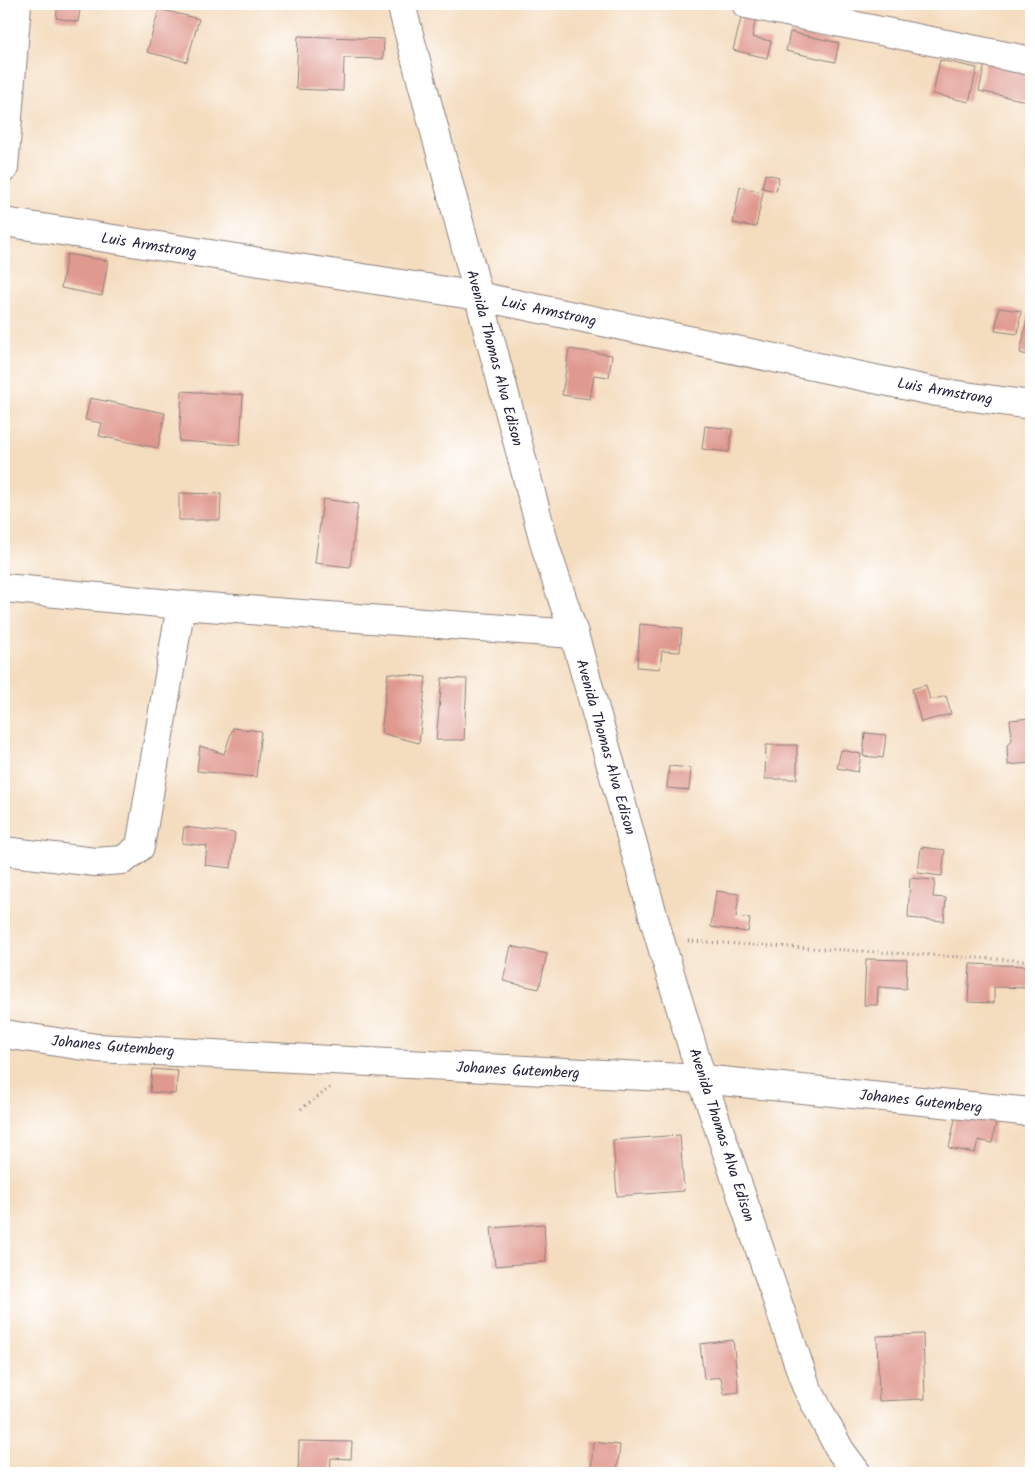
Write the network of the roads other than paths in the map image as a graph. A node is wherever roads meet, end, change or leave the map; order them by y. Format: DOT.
graph roads {
  1 [pos="17,4"];
  2 [pos="401,4"];
  3 [pos="746,4"];
  4 [pos="1031,61"];
  5 [pos="4,168"];
  6 [pos="4,222"];
  7 [pos="478,296"];
  8 [pos="1031,405"];
  9 [pos="4,588"];
  10 [pos="181,605"];
  11 [pos="574,634"];
  12 [pos="4,851"];
  13 [pos="4,1034"];
  14 [pos="702,1079"];
  15 [pos="1031,1112"];
  16 [pos="857,1473"];
  1 -- 5 [label="street"];
  2 -- 7 [label="street, Avenida Thomas Alva Edison"];
  3 -- 4 [label="street"];
  6 -- 7 [label="street, Luis Armstrong"];
  7 -- 8 [label="street, Luis Armstrong"];
  7 -- 11 [label="street, Avenida Thomas Alva Edison"];
  9 -- 10 [label="street"];
  10 -- 11 [label="street"];
  10 -- 12 [label="street"];
  11 -- 14 [label="street, Avenida Thomas Alva Edison"];
  13 -- 14 [label="street, Johanes Gutemberg"];
  14 -- 15 [label="street, Johanes Gutemberg"];
  14 -- 16 [label="street, Avenida Thomas Alva Edison"];
}
